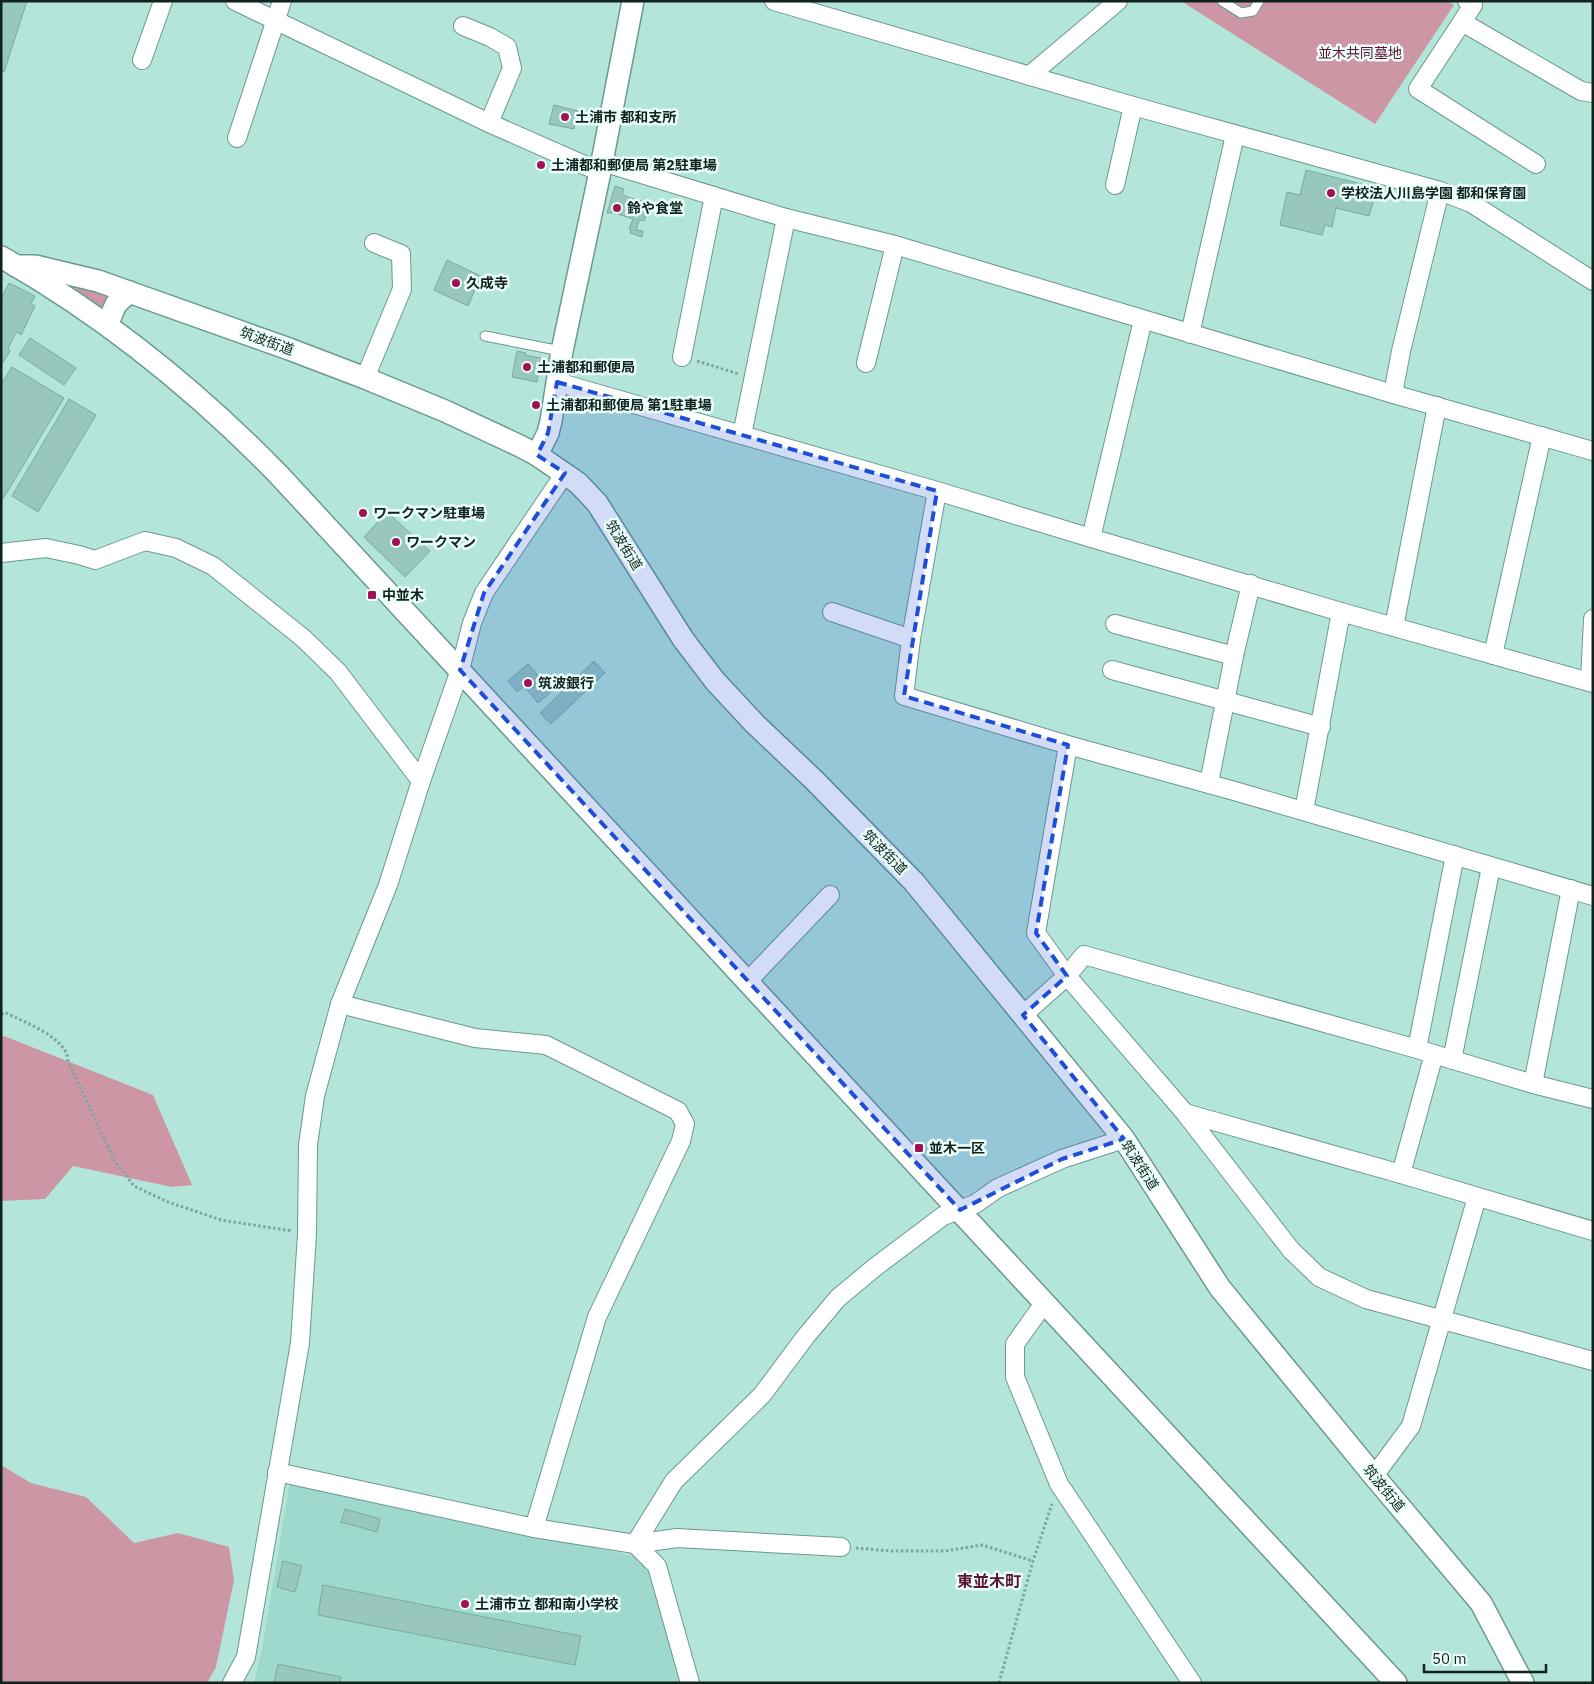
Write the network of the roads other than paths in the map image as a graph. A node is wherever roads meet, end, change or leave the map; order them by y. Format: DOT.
graph roads {
  1 [pos="163,1"];
  2 [pos="235,1"];
  3 [pos="282,1"];
  4 [pos="633,1"];
  5 [pos="774,1"];
  6 [pos="1118,1"];
  7 [pos="1222,1"];
  8 [pos="1260,1"];
  9 [pos="1467,1"];
  10 [pos="274,20"];
  11 [pos="1462,22"];
  12 [pos="463,26"];
  13 [pos="142,60"];
  14 [pos="1029,76"];
  15 [pos="1593,93"];
  16 [pos="1133,106"];
  17 [pos="489,122"];
  18 [pos="1235,135"];
  19 [pos="237,138"];
  20 [pos="1536,164"];
  21 [pos="601,167"];
  22 [pos="1115,185"];
  23 [pos="1440,192"];
  24 [pos="714,196"];
  25 [pos="786,218"];
  26 [pos="374,243"];
  27 [pos="895,245"];
  28 [pos="9,261"];
  29 [pos="79,276"];
  30 [pos="1593,282"];
  31 [pos="58,291"];
  32 [pos="129,292"];
  33 [pos="1143,320"];
  34 [pos="107,325"];
  35 [pos="1190,334"];
  36 [pos="485,336"];
  37 [pos="562,350"];
  38 [pos="682,356"];
  39 [pos="866,363"];
  40 [pos="366,378"];
  41 [pos="557,382"];
  42 [pos="1393,394"];
  43 [pos="1437,406"];
  44 [pos="742,435"];
  45 [pos="1542,436"];
  46 [pos="1593,450"];
  47 [pos="537,455"];
  48 [pos="565,473"];
  49 [pos="937,491"];
  50 [pos="1091,538"];
  51 [pos="1,553"];
  52 [pos="1251,584"];
  53 [pos="832,612"];
  54 [pos="1341,612"];
  55 [pos="1593,619"];
  56 [pos="1115,624"];
  57 [pos="1394,627"];
  58 [pos="911,638"];
  59 [pos="1493,655"];
  60 [pos="1234,656"];
  61 [pos="460,670"];
  62 [pos="1112,670"];
  63 [pos="1591,682"];
  64 [pos="1225,701"];
  65 [pos="1321,727"];
  66 [pos="1068,745"];
  67 [pos="421,781"];
  68 [pos="1209,783"];
  69 [pos="1304,811"];
  70 [pos="1455,855"];
  71 [pos="1491,866"];
  72 [pos="1571,889"];
  73 [pos="830,895"];
  74 [pos="1593,896"];
  75 [pos="1067,976"];
  76 [pos="747,982"];
  77 [pos="340,1004"];
  78 [pos="1022,1015"];
  79 [pos="1417,1049"];
  80 [pos="1434,1054"];
  81 [pos="1452,1060"];
  82 [pos="1533,1084"];
  83 [pos="1593,1099"];
  84 [pos="1185,1113"];
  85 [pos="1124,1139"];
  86 [pos="1400,1174"];
  87 [pos="1477,1197"];
  88 [pos="960,1210"];
  89 [pos="1593,1231"];
  90 [pos="1045,1302"];
  91 [pos="1443,1320"];
  92 [pos="1593,1361"];
  93 [pos="277,1472"];
  94 [pos="1374,1476"];
  95 [pos="534,1528"];
  96 [pos="635,1544"];
  97 [pos="842,1546"];
  98 [pos="232,1683"];
  99 [pos="690,1683"];
  100 [pos="1192,1683"];
  101 [pos="1396,1683"];
  102 [pos="1523,1683"];
  1 -- 13 [label="street"];
  2 -- 10 [label="street"];
  3 -- 10 [label="street"];
  4 -- 21 [label="street"];
  5 -- 14 [label="street"];
  6 -- 14 [label="street"];
  7 -- 8 [label="lane"];
  9 -- 11 [label="street"];
  10 -- 17 [label="street"];
  10 -- 19 [label="street"];
  11 -- 15 [label="street"];
  11 -- 20 [label="street"];
  12 -- 17 [label="street"];
  14 -- 16 [label="street"];
  16 -- 18 [label="street"];
  16 -- 22 [label="street"];
  17 -- 21 [label="street"];
  18 -- 23 [label="street"];
  18 -- 35 [label="street"];
  21 -- 24 [label="street"];
  21 -- 37 [label="street"];
  23 -- 30 [label="street"];
  23 -- 42 [label="street"];
  24 -- 25 [label="street"];
  24 -- 38 [label="street"];
  25 -- 27 [label="street"];
  25 -- 44 [label="street"];
  26 -- 40 [label="street"];
  27 -- 33 [label="street"];
  27 -- 39 [label="street"];
  28 -- 29 [label="street, 筑波街道"];
  28 -- 31 [label="street"];
  29 -- 31 [label="street"];
  29 -- 32 [label="street, 筑波街道"];
  31 -- 34 [label="street"];
  32 -- 34 [label="street"];
  32 -- 40 [label="street, 筑波街道"];
  33 -- 35 [label="street"];
  33 -- 50 [label="street"];
  34 -- 61 [label="street"];
  35 -- 42 [label="street"];
  36 -- 37 [label="lane"];
  37 -- 41 [label="street"];
  40 -- 47 [label="street, 筑波街道"];
  41 -- 44 [label="street"];
  41 -- 47 [label="street"];
  42 -- 43 [label="street"];
  43 -- 45 [label="street"];
  43 -- 57 [label="street"];
  44 -- 49 [label="street"];
  45 -- 46 [label="street"];
  45 -- 59 [label="street"];
  47 -- 48 [label="street, 筑波街道"];
  48 -- 61 [label="street"];
  48 -- 78 [label="street, 筑波街道"];
  49 -- 50 [label="street"];
  49 -- 58 [label="street"];
  50 -- 52 [label="street"];
  51 -- 67 [label="street"];
  52 -- 54 [label="street"];
  52 -- 60 [label="street"];
  53 -- 58 [label="street"];
  54 -- 57 [label="street"];
  54 -- 65 [label="street"];
  55 -- 63 [label="street"];
  56 -- 60 [label="street"];
  57 -- 59 [label="street"];
  58 -- 66 [label="street"];
  59 -- 63 [label="street"];
  60 -- 64 [label="street"];
  61 -- 67 [label="street"];
  61 -- 76 [label="street"];
  62 -- 64 [label="street"];
  64 -- 65 [label="street"];
  64 -- 68 [label="street"];
  65 -- 69 [label="street"];
  66 -- 68 [label="street"];
  66 -- 75 [label="street"];
  67 -- 77 [label="street"];
  68 -- 69 [label="street"];
  69 -- 70 [label="street"];
  70 -- 71 [label="street"];
  70 -- 79 [label="street"];
  71 -- 72 [label="street"];
  71 -- 81 [label="street"];
  72 -- 74 [label="street"];
  72 -- 82 [label="street"];
  73 -- 76 [label="street"];
  75 -- 78 [label="street"];
  75 -- 79 [label="street"];
  75 -- 84 [label="street"];
  76 -- 88 [label="street"];
  77 -- 93 [label="street"];
  77 -- 95 [label="street"];
  78 -- 85 [label="street, 筑波街道"];
  79 -- 80 [label="street"];
  80 -- 81 [label="street"];
  80 -- 86 [label="street"];
  81 -- 82 [label="street"];
  82 -- 83 [label="street"];
  84 -- 86 [label="street"];
  84 -- 91 [label="street"];
  85 -- 88 [label="street"];
  85 -- 94 [label="street, 筑波街道"];
  86 -- 87 [label="street"];
  87 -- 89 [label="street"];
  87 -- 91 [label="street"];
  88 -- 90 [label="street"];
  88 -- 96 [label="street"];
  90 -- 100 [label="street"];
  90 -- 101 [label="street"];
  91 -- 92 [label="street"];
  91 -- 94 [label="street"];
  93 -- 95 [label="street"];
  93 -- 98 [label="street"];
  94 -- 102 [label="street, 筑波街道"];
  95 -- 96 [label="street"];
  96 -- 97 [label="street"];
  96 -- 99 [label="street"];
}
